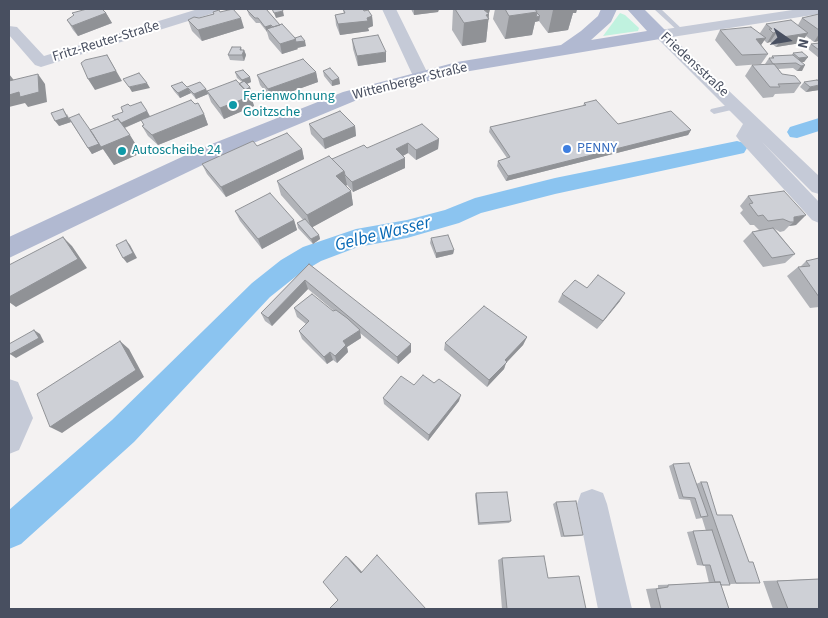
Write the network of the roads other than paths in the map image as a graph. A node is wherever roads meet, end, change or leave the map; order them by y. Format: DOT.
graph roads {
  1 [pos="212,9"];
  2 [pos="389,9"];
  3 [pos="609,9"];
  4 [pos="635,9"];
  5 [pos="657,9"];
  6 [pos="819,10"];
  7 [pos="12,30"];
  8 [pos="681,31"];
  9 [pos="660,34"];
  10 [pos="566,49"];
  11 [pos="421,76"];
  12 [pos="737,106"];
  13 [pos="714,111"];
  14 [pos="753,122"];
  15 [pos="819,187"];
  16 [pos="819,215"];
  17 [pos="9,248"];
  18 [pos="9,392"];
  19 [pos="9,440"];
  20 [pos="592,504"];
  21 [pos="615,609"];
  1 -- 7 [label="street, Fritz-Reuter-Straße"];
  2 -- 11 [label="street"];
  3 -- 10 [label="main road"];
  4 -- 9 [label="main road, Friedensstraße"];
  5 -- 8 [label="lane, Friedensstraße"];
  6 -- 8 [label="street"];
  8 -- 9 [label="street"];
  9 -- 10 [label="main road, Wittenberger Straße"];
  9 -- 12 [label="street, Friedensstraße"];
  10 -- 11 [label="main road, Wittenberger Straße"];
  11 -- 17 [label="main road, Wittenberger Straße"];
  12 -- 13 [label="lane"];
  12 -- 14 [label="street, Friedensstraße"];
  14 -- 15 [label="street, Friedensstraße"];
  14 -- 16 [label="street"];
  18 -- 19 [label="street"];
  20 -- 21 [label="street"];
}
